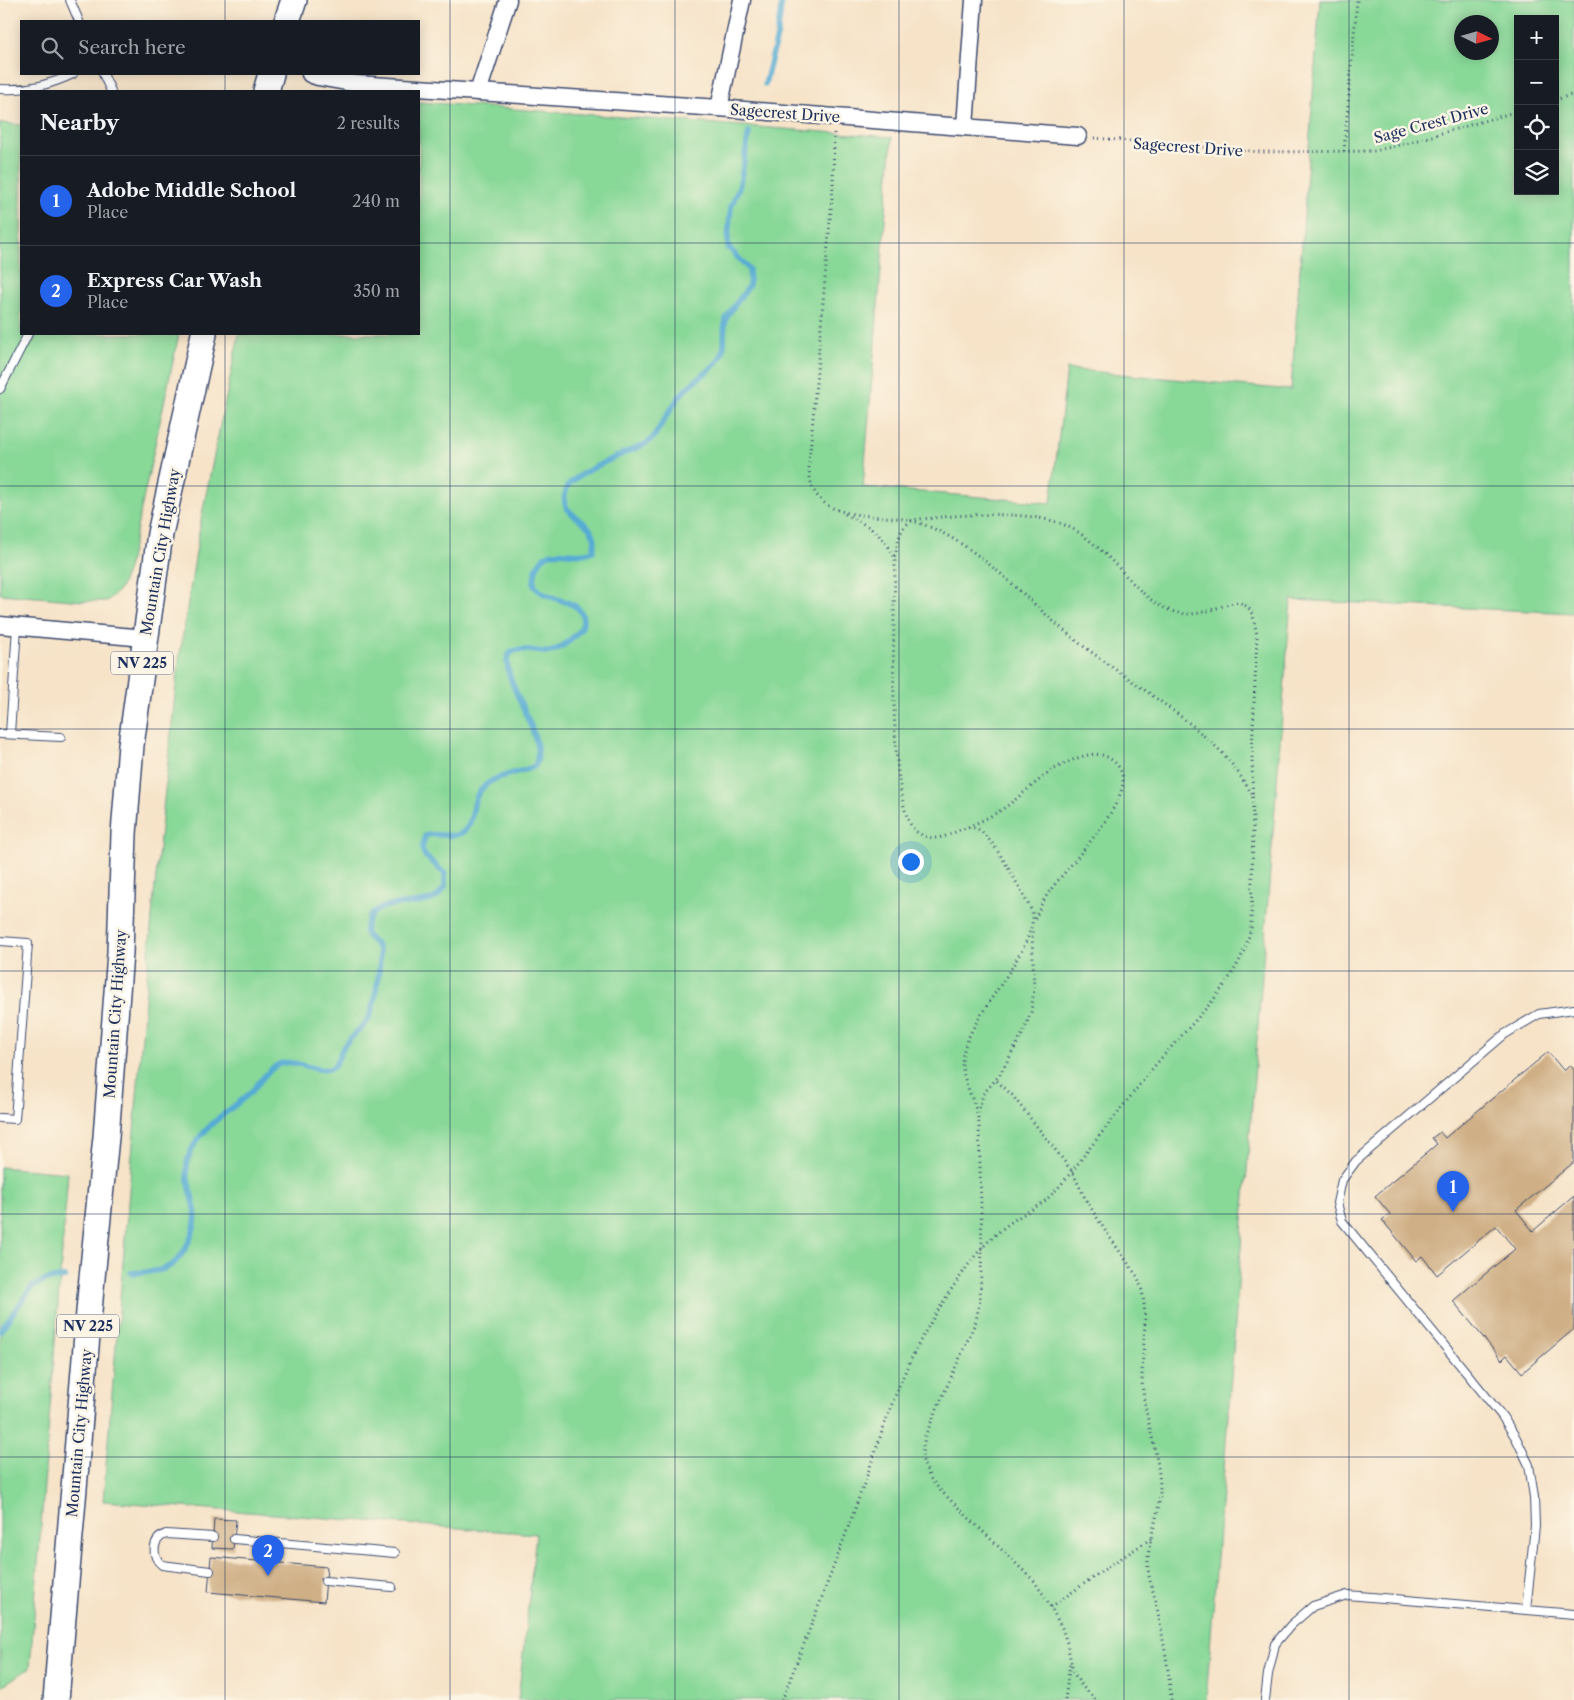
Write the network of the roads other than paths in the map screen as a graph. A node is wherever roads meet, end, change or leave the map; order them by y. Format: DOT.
graph roads {
  1 [pos="70,0"];
  2 [pos="294,0"];
  3 [pos="508,0"];
  4 [pos="742,0"];
  5 [pos="974,0"];
  6 [pos="79,20"];
  7 [pos="287,20"];
  8 [pos="71,75"];
  9 [pos="103,75"];
  10 [pos="271,75"];
  11 [pos="313,75"];
  12 [pos="0,89"];
  13 [pos="110,90"];
  14 [pos="266,90"];
  15 [pos="478,92"];
  16 [pos="719,108"];
  17 [pos="964,127"];
  18 [pos="1078,136"];
  19 [pos="27,335"];
  20 [pos="204,335"];
  21 [pos="0,389"];
  22 [pos="0,625"];
  23 [pos="17,627"];
  24 [pos="145,638"];
  25 [pos="0,734"];
  26 [pos="10,734"];
  27 [pos="61,737"];
  28 [pos="0,941"];
  29 [pos="1574,1009"];
  30 [pos="0,1118"];
  31 [pos="213,1537"];
  32 [pos="234,1539"];
  33 [pos="395,1553"];
  34 [pos="210,1571"];
  35 [pos="325,1581"];
  36 [pos="392,1587"];
  37 [pos="1526,1610"];
  38 [pos="1574,1614"];
  39 [pos="56,1700"];
  40 [pos="1266,1700"];
  1 -- 6 [label="lane"];
  2 -- 7 [label="main road"];
  3 -- 15 [label="street"];
  4 -- 16 [label="street"];
  5 -- 17 [label="street"];
  8 -- 12 [label="lane"];
  9 -- 13 [label="lane"];
  10 -- 14 [label="main road"];
  11 -- 15 [label="street, Sagecrest Drive"];
  15 -- 16 [label="street, Sagecrest Drive"];
  16 -- 17 [label="street, Sagecrest Drive"];
  17 -- 18 [label="street, Sagecrest Drive"];
  19 -- 21 [label="lane"];
  20 -- 24 [label="main road, Mountain City Highway / NV 225"];
  22 -- 23 [label="street"];
  23 -- 24 [label="street"];
  23 -- 26 [label="lane"];
  24 -- 39 [label="main road, Mountain City Highway / NV 225"];
  25 -- 26 [label="lane"];
  26 -- 27 [label="lane"];
  28 -- 30 [label="lane"];
  29 -- 37 [label="lane"];
  31 -- 34 [label="lane"];
  32 -- 33 [label="lane"];
  35 -- 36 [label="lane"];
  37 -- 38 [label="lane"];
  37 -- 40 [label="lane"];
}
